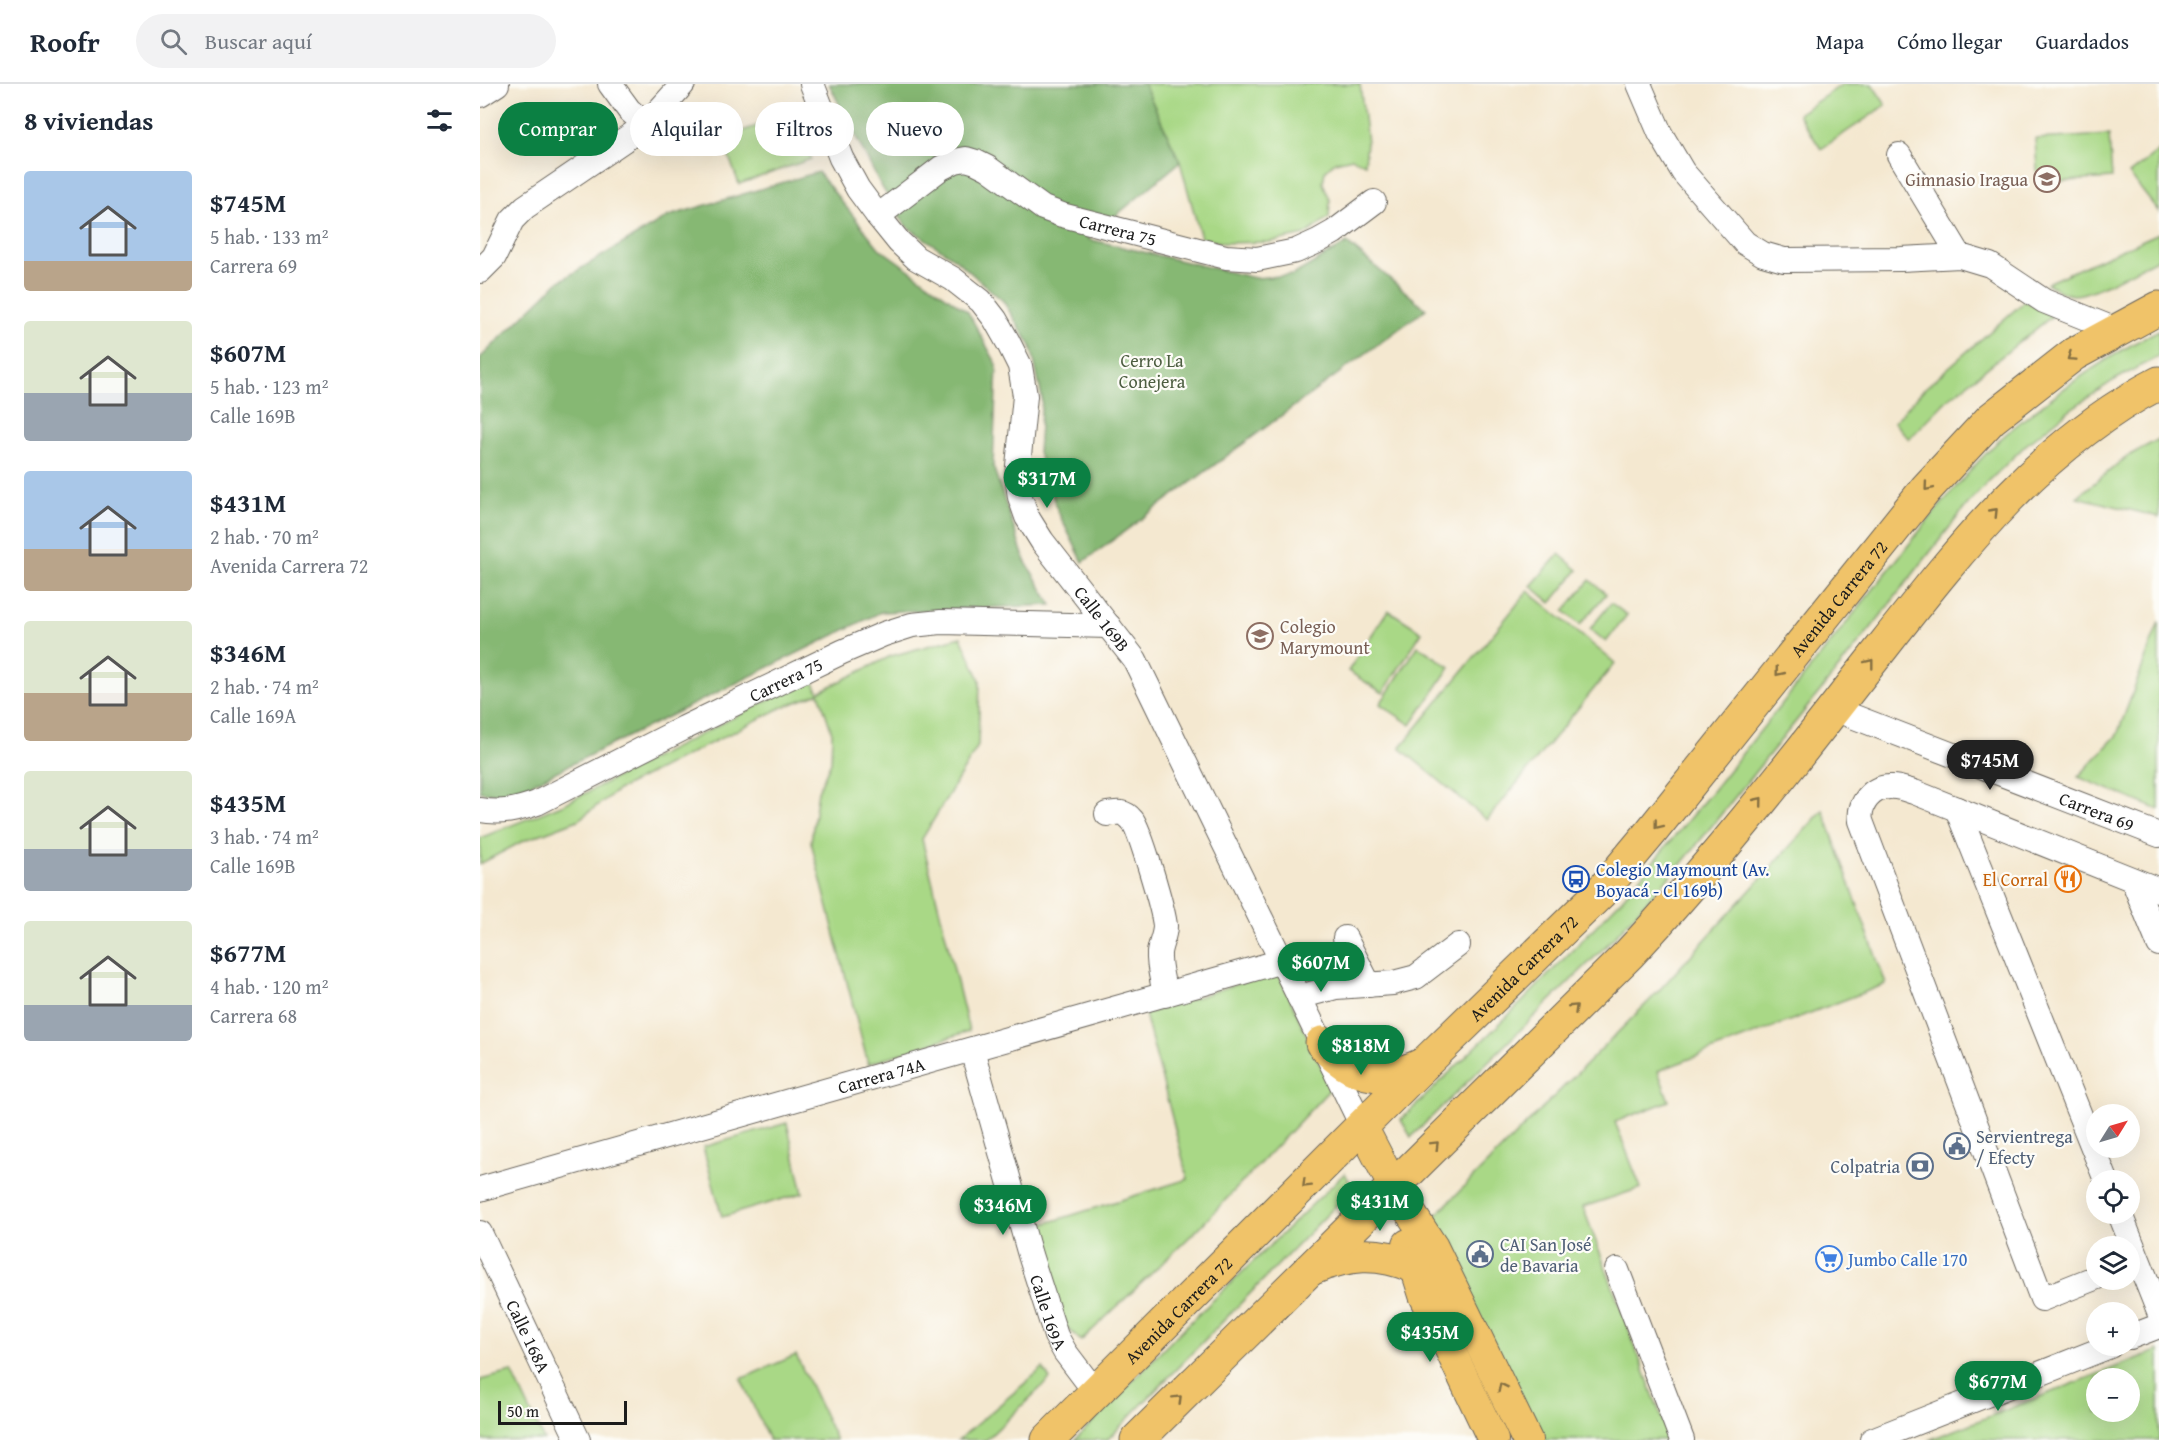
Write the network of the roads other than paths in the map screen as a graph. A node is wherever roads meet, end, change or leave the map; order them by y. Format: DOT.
graph roads {
  1 [pos="497,84"];
  2 [pos="610,84"];
  3 [pos="683,84"];
  4 [pos="812,84"];
  5 [pos="1639,84"];
  6 [pos="480,95"];
  7 [pos="667,102"];
  8 [pos="630,111"];
  9 [pos="630,136"];
  10 [pos="1899,155"];
  11 [pos="1374,202"];
  12 [pos="878,216"];
  13 [pos="1960,256"];
  14 [pos="480,271"];
  15 [pos="2159,308"];
  16 [pos="2116,330"];
  17 [pos="2159,382"];
  18 [pos="1109,626"];
  19 [pos="1834,709"];
  20 [pos="1957,809"];
  21 [pos="480,810"];
  22 [pos="1107,814"];
  23 [pos="2159,835"];
  24 [pos="2133,880"];
  25 [pos="2159,890"];
  26 [pos="1345,938"];
  27 [pos="2159,944"];
  28 [pos="1458,945"];
  29 [pos="1282,961"];
  30 [pos="1369,986"];
  31 [pos="1166,994"];
  32 [pos="1299,997"];
  33 [pos="1322,1043"];
  34 [pos="972,1050"];
  35 [pos="1425,1063"];
  36 [pos="1363,1128"];
  37 [pos="2102,1170"];
  38 [pos="1393,1186"];
  39 [pos="480,1189"];
  40 [pos="2125,1224"];
  41 [pos="480,1233"];
  42 [pos="2142,1259"];
  43 [pos="1414,1266"];
  44 [pos="1617,1270"];
  45 [pos="1306,1272"];
  46 [pos="2086,1281"];
  47 [pos="2159,1312"];
  48 [pos="2159,1326"];
  49 [pos="2140,1333"];
  50 [pos="2086,1355"];
  51 [pos="1096,1393"];
  52 [pos="578,1440"];
  53 [pos="1048,1440"];
  54 [pos="1137,1440"];
  55 [pos="1493,1440"];
  56 [pos="1527,1440"];
  57 [pos="1682,1440"];
  58 [pos="1872,1440"];
  1 -- 6 [label="street"];
  2 -- 8 [label="street"];
  3 -- 7 [label="street"];
  4 -- 12 [label="street, Calle 169B"];
  5 -- 13 [label="street"];
  9 -- 14 [label="street"];
  10 -- 13 [label="street"];
  11 -- 12 [label="street, Carrera 75"];
  12 -- 18 [label="street, Calle 169B"];
  13 -- 16 [label="street"];
  15 -- 16 [label="highway, Avenida Carrera 72"];
  16 -- 35 [label="highway, Avenida Carrera 72, one-way"];
  19 -- 17 [label="highway, one-way"];
  18 -- 21 [label="street, Carrera 75"];
  18 -- 29 [label="street, Calle 169B"];
  19 -- 23 [label="street, Carrera 69"];
  38 -- 19 [label="highway, one-way"];
  20 -- 24 [label="street"];
  20 -- 37 [label="street"];
  20 -- 46 [label="street"];
  22 -- 31 [label="street"];
  24 -- 25 [label="street"];
  24 -- 27 [label="street"];
  26 -- 30 [label="street"];
  28 -- 30 [label="street"];
  29 -- 31 [label="street, Carrera 74A"];
  29 -- 32 [label="street, Calle 169B"];
  30 -- 32 [label="street"];
  31 -- 34 [label="street, Carrera 74A"];
  32 -- 33 [label="street, Calle 169B"];
  33 -- 35 [label="highway"];
  33 -- 36 [label="street, Calle 169B"];
  34 -- 39 [label="street, Carrera 74A"];
  34 -- 51 [label="street, Calle 169A"];
  35 -- 36 [label="highway, Avenida Carrera 72"];
  36 -- 38 [label="main road, Calle 169B"];
  36 -- 51 [label="highway, Avenida Carrera 72, one-way"];
  38 -- 43 [label="main road, Calle 169B"];
  38 -- 45 [label="highway"];
  56 -- 38 [label="main road, Calle 169B, one-way"];
  40 -- 42 [label="street"];
  41 -- 52 [label="street, Calle 168A"];
  42 -- 47 [label="street"];
  43 -- 45 [label="highway"];
  43 -- 55 [label="main road, Calle 169B"];
  44 -- 57 [label="street"];
  54 -- 45 [label="highway, one-way"];
  48 -- 49 [label="street"];
  50 -- 58 [label="street"];
  51 -- 53 [label="highway, Avenida Carrera 72"];
}
